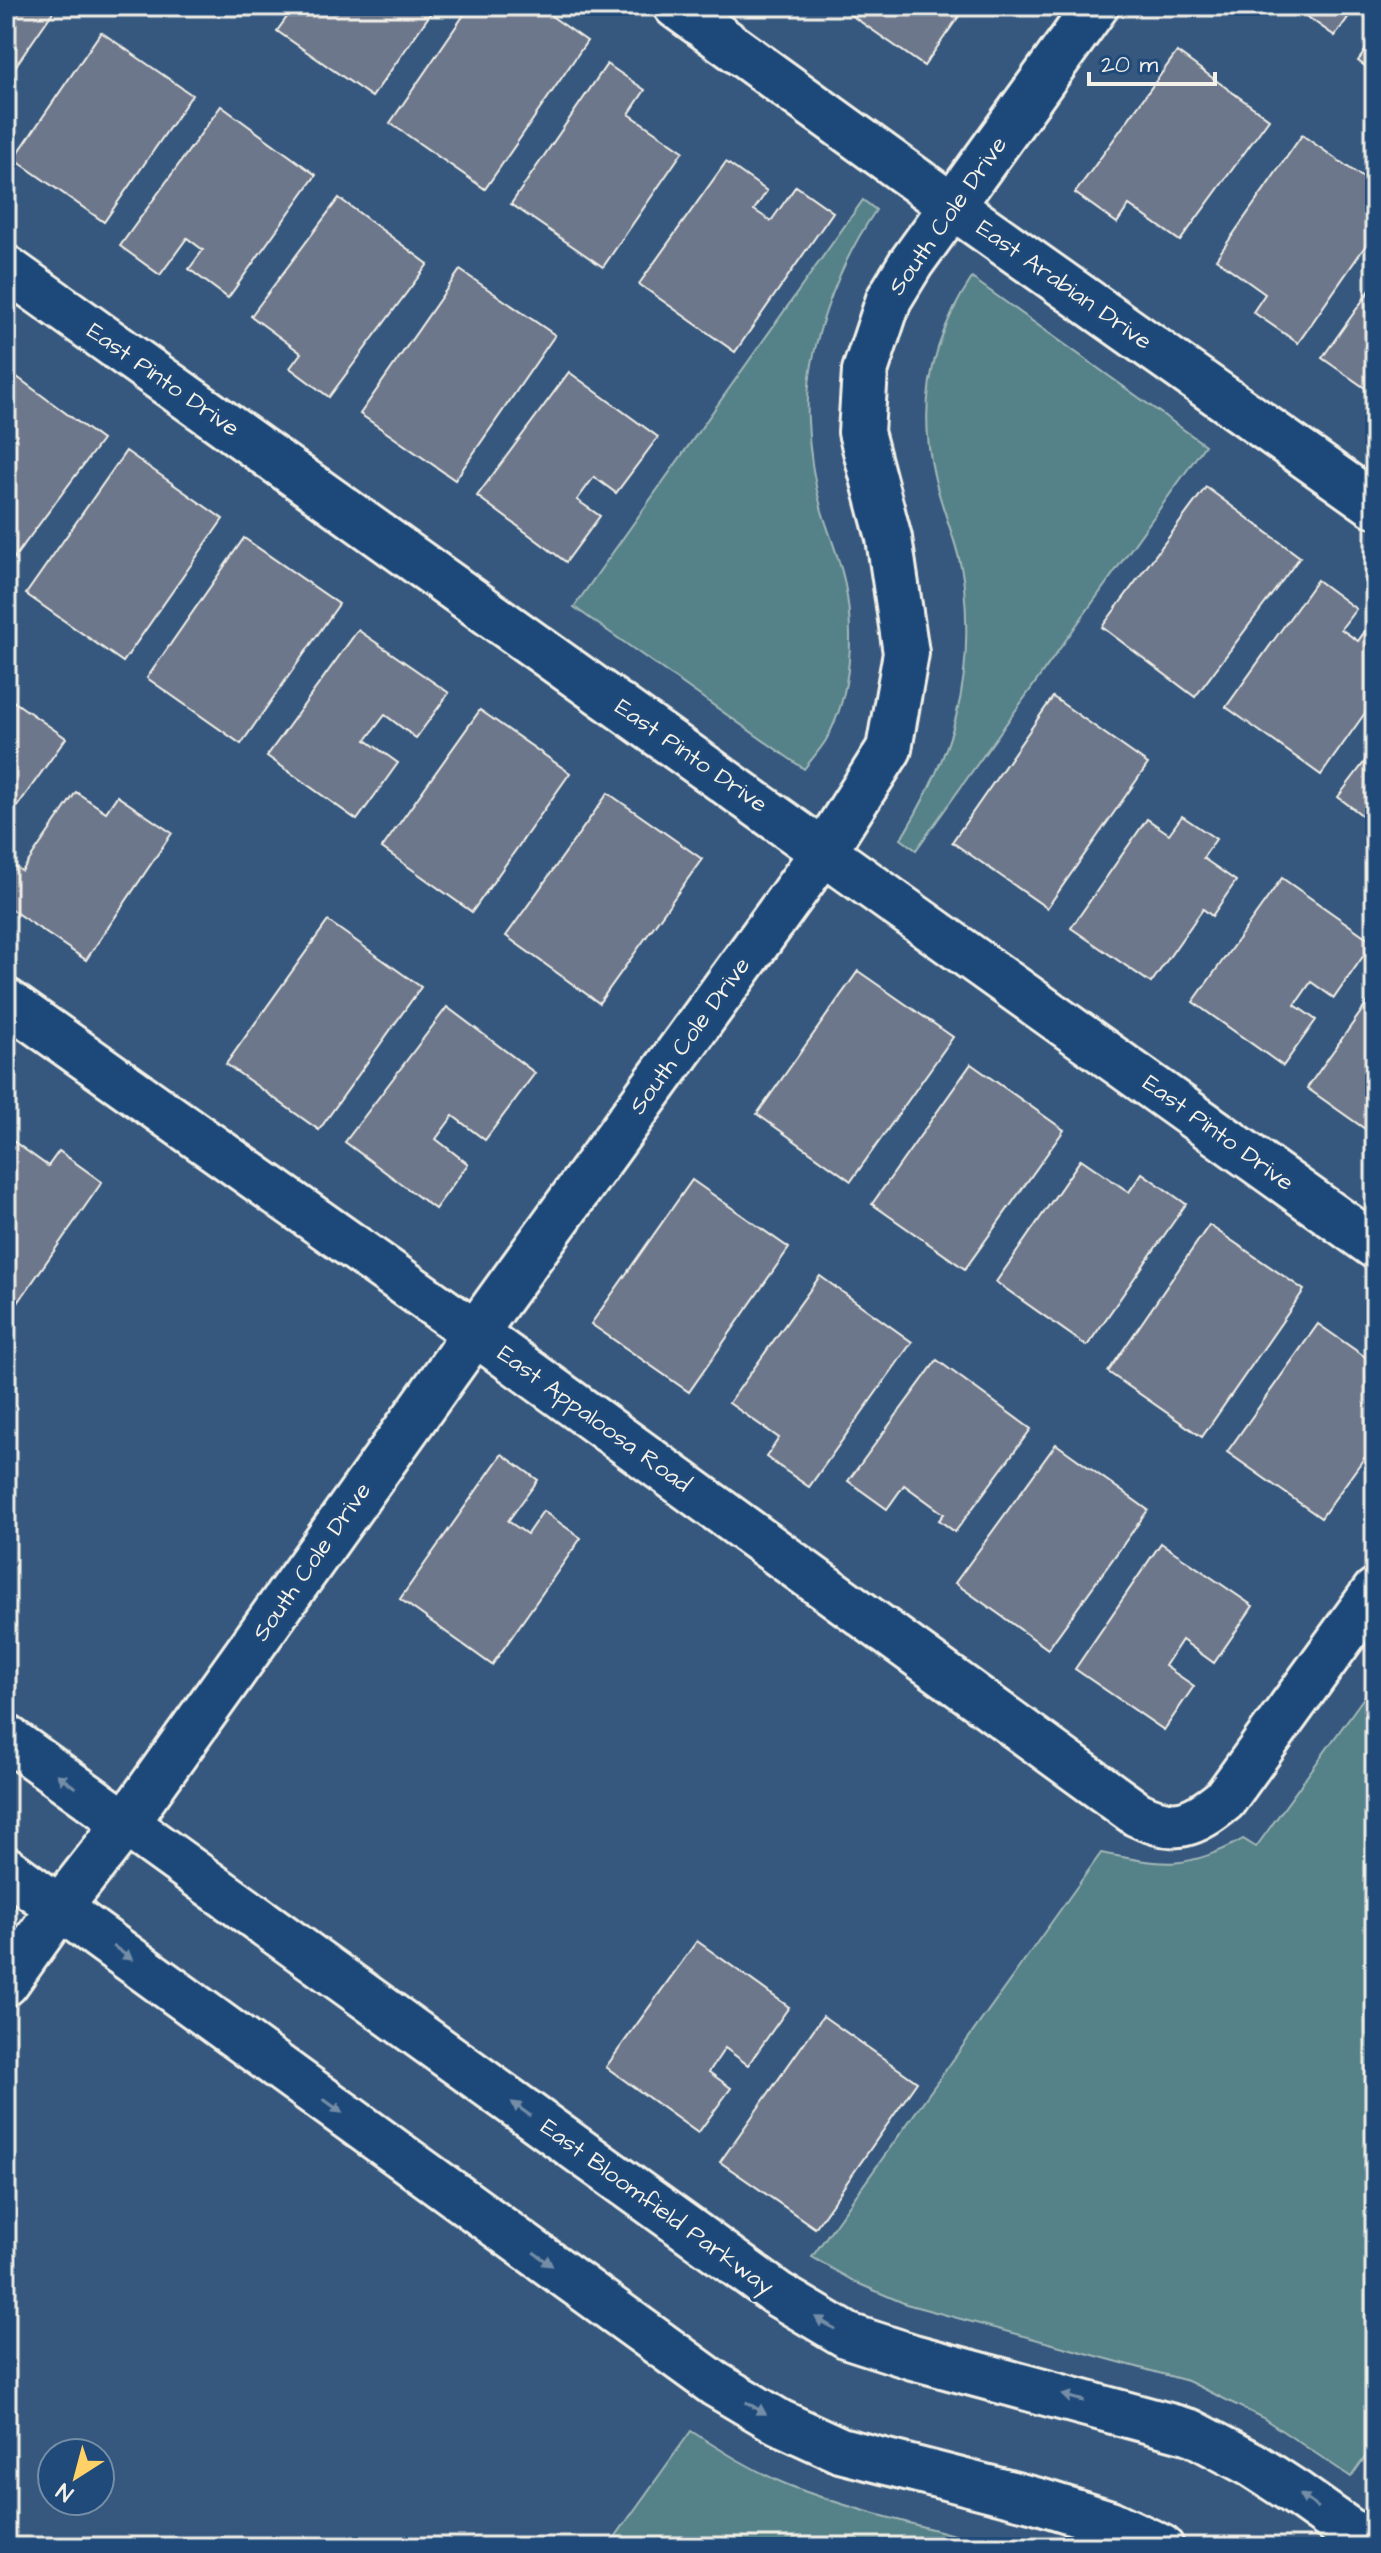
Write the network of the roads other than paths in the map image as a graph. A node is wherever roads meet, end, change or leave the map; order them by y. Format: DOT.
graph roads {
  1 [pos="676,6"];
  2 [pos="1096,6"];
  3 [pos="952,206"];
  4 [pos="6,268"];
  5 [pos="1375,505"];
  6 [pos="824,851"];
  7 [pos="6,1001"];
  8 [pos="1375,1246"];
  9 [pos="475,1333"];
  10 [pos="1375,1591"];
  11 [pos="6,1737"];
  12 [pos="125,1824"];
  13 [pos="6,1869"];
  14 [pos="60,1907"];
  15 [pos="6,1983"];
  16 [pos="1161,2547"];
  17 [pos="1372,2547"];
  1 -- 3 [label="street, East Arabian Drive"];
  2 -- 3 [label="street, South Cole Drive"];
  3 -- 5 [label="street, East Arabian Drive"];
  3 -- 6 [label="street, South Cole Drive"];
  4 -- 6 [label="street, East Pinto Drive"];
  6 -- 8 [label="street, East Pinto Drive"];
  6 -- 9 [label="street, South Cole Drive"];
  7 -- 9 [label="street, East Appaloosa Road"];
  9 -- 10 [label="street, East Appaloosa Road"];
  9 -- 12 [label="street, South Cole Drive"];
  12 -- 11 [label="street, East Bloomfield Parkway, one-way"];
  12 -- 14 [label="street, South Cole Drive"];
  17 -- 12 [label="street, East Bloomfield Parkway, one-way"];
  13 -- 14 [label="street"];
  14 -- 15 [label="street, South Cole Drive"];
  14 -- 16 [label="street, one-way"];
}
